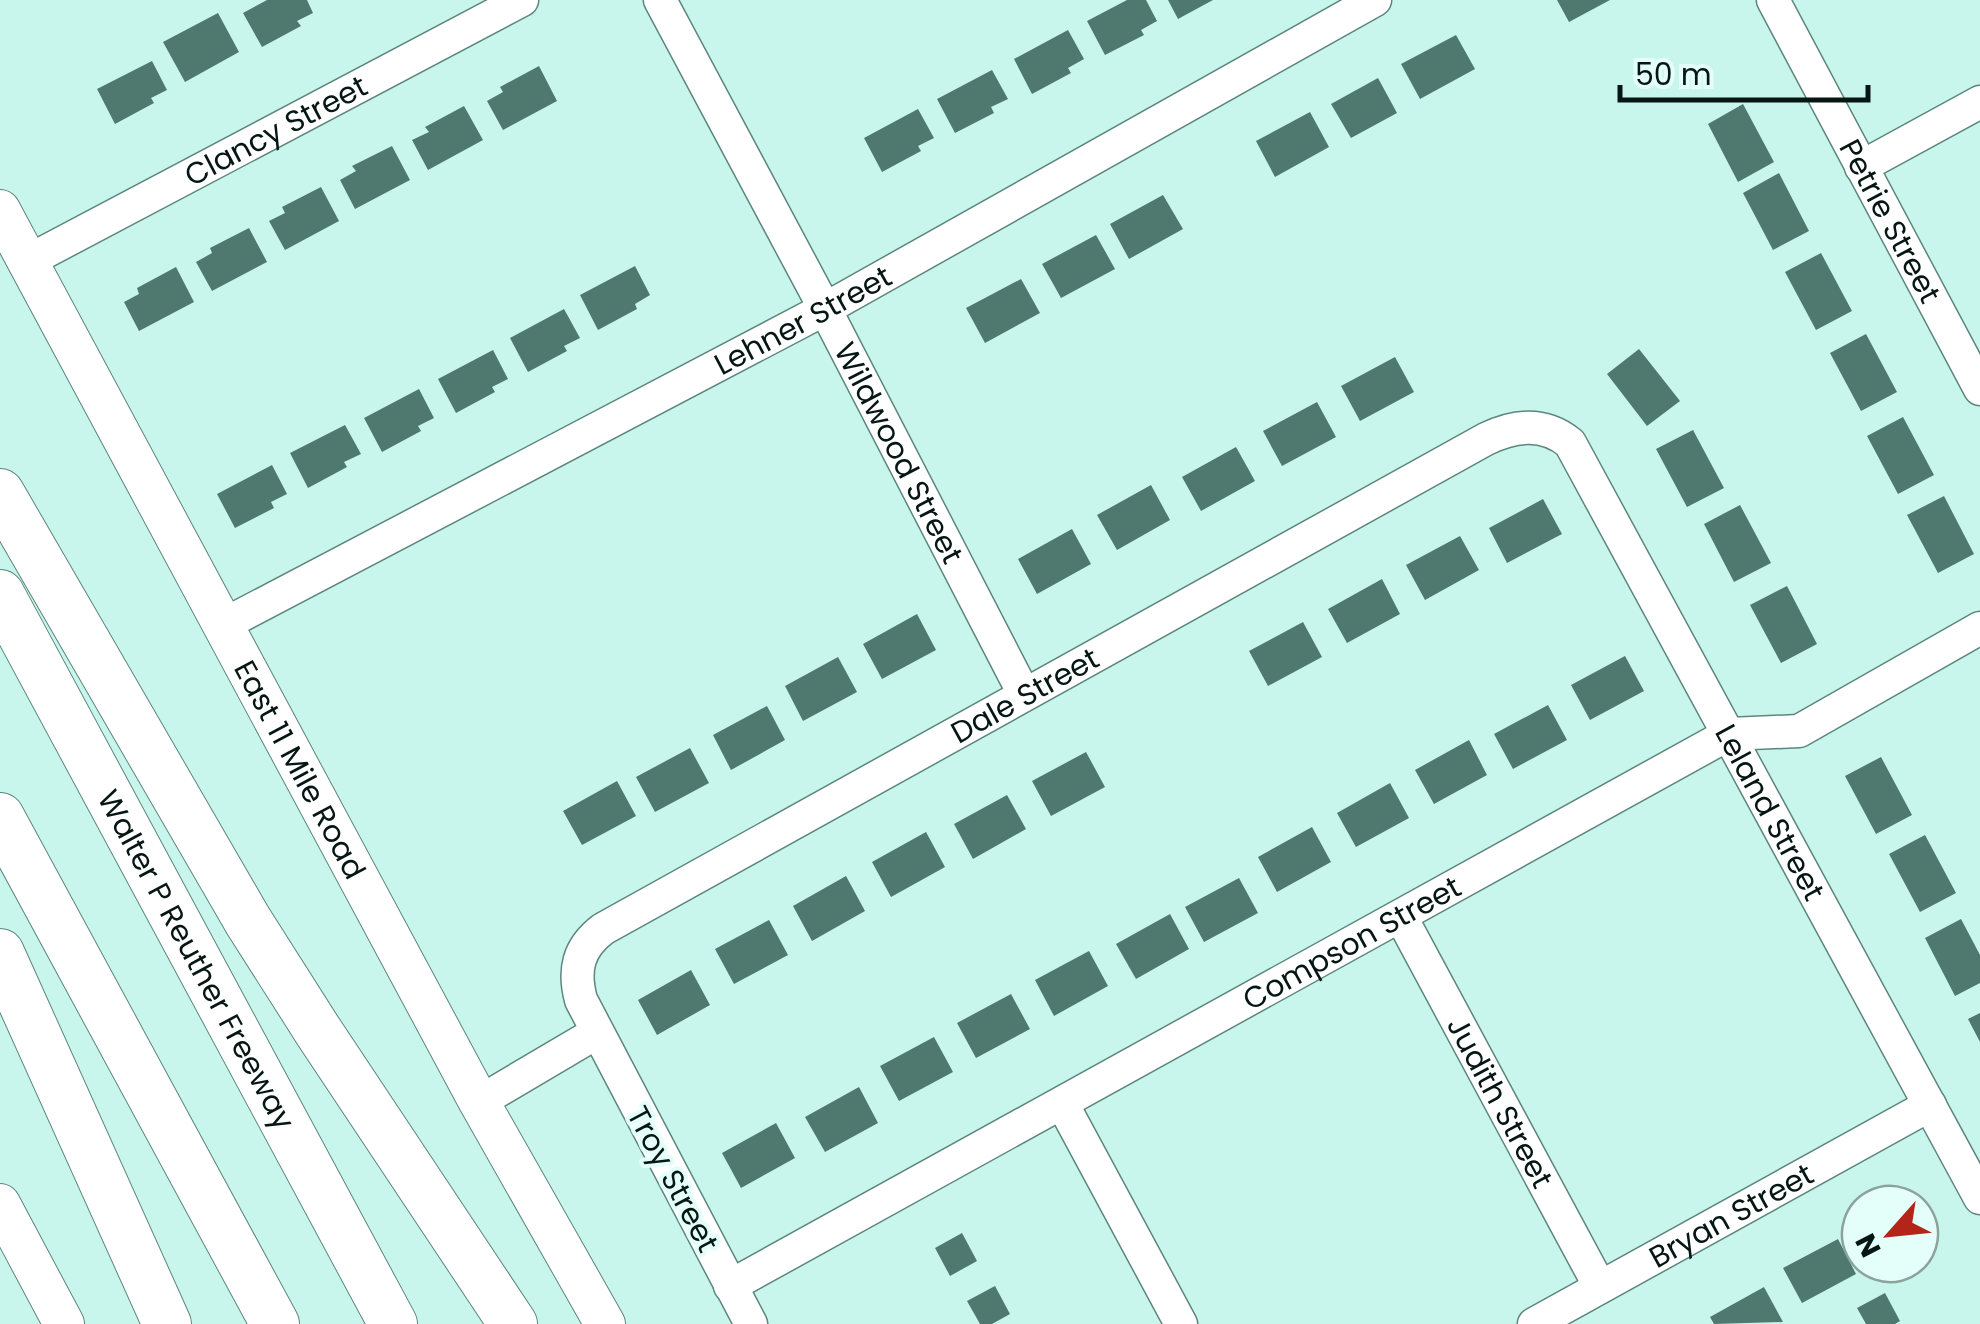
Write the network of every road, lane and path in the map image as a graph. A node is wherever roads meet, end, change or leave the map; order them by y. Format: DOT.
graph roads {
  1 [pos="522,0"];
  2 [pos="660,0"];
  3 [pos="1375,0"];
  4 [pos="1773,0"];
  5 [pos="1980,102"];
  6 [pos="1862,168"];
  7 [pos="0,210"];
  8 [pos="28,261"];
  9 [pos="825,309"];
  10 [pos="1980,390"];
  11 [pos="1555,431"];
  12 [pos="0,494"];
  13 [pos="0,594"];
  14 [pos="222,626"];
  15 [pos="1980,628"];
  16 [pos="1024,694"];
  17 [pos="1729,734"];
  18 [pos="0,817"];
  19 [pos="1402,917"];
  20 [pos="0,952"];
  21 [pos="596,1033"];
  22 [pos="479,1102"];
  23 [pos="1930,1104"];
  24 [pos="1063,1105"];
  25 [pos="1980,1198"];
  26 [pos="0,1204"];
  27 [pos="730,1286"];
  28 [pos="1600,1287"];
  29 [pos="64,1324"];
  30 [pos="168,1324"];
  31 [pos="274,1324"];
  32 [pos="393,1324"];
  33 [pos="513,1324"];
  34 [pos="606,1324"];
  35 [pos="751,1324"];
  36 [pos="1180,1324"];
  37 [pos="1534,1324"];
  1 -- 8 [label="street, Clancy Street"];
  2 -- 9 [label="street, Wildwood Street"];
  3 -- 9 [label="street, Lehner Street"];
  4 -- 6 [label="street, Petrie Street"];
  5 -- 6 [label="street"];
  6 -- 10 [label="street, Petrie Street"];
  7 -- 8 [label="main road, East 11 Mile Road"];
  8 -- 14 [label="main road, East 11 Mile Road"];
  9 -- 14 [label="street, Lehner Street"];
  9 -- 16 [label="street, Wildwood Street"];
  11 -- 16 [label="street, Dale Street"];
  11 -- 17 [label="street, Leland Street"];
  12 -- 33 [label="highway"];
  13 -- 32 [label="highway, Walter P Reuther Freeway"];
  14 -- 22 [label="main road, East 11 Mile Road"];
  15 -- 17 [label="street, Compson Street"];
  16 -- 21 [label="street, Dale Street"];
  17 -- 19 [label="street, Compson Street"];
  17 -- 23 [label="street, Leland Street"];
  18 -- 31 [label="highway"];
  19 -- 24 [label="street, Compson Street"];
  19 -- 28 [label="street, Judith Street"];
  20 -- 30 [label="highway"];
  21 -- 22 [label="street"];
  21 -- 27 [label="street, Troy Street"];
  22 -- 34 [label="main road, East 11 Mile Road"];
  23 -- 25 [label="street, Leland Street"];
  23 -- 28 [label="street, Bryan Street"];
  24 -- 27 [label="street, Compson Street"];
  24 -- 36 [label="street"];
  26 -- 29 [label="main road"];
  27 -- 35 [label="street, Troy Street"];
  28 -- 37 [label="street, Bryan Street"];
}
